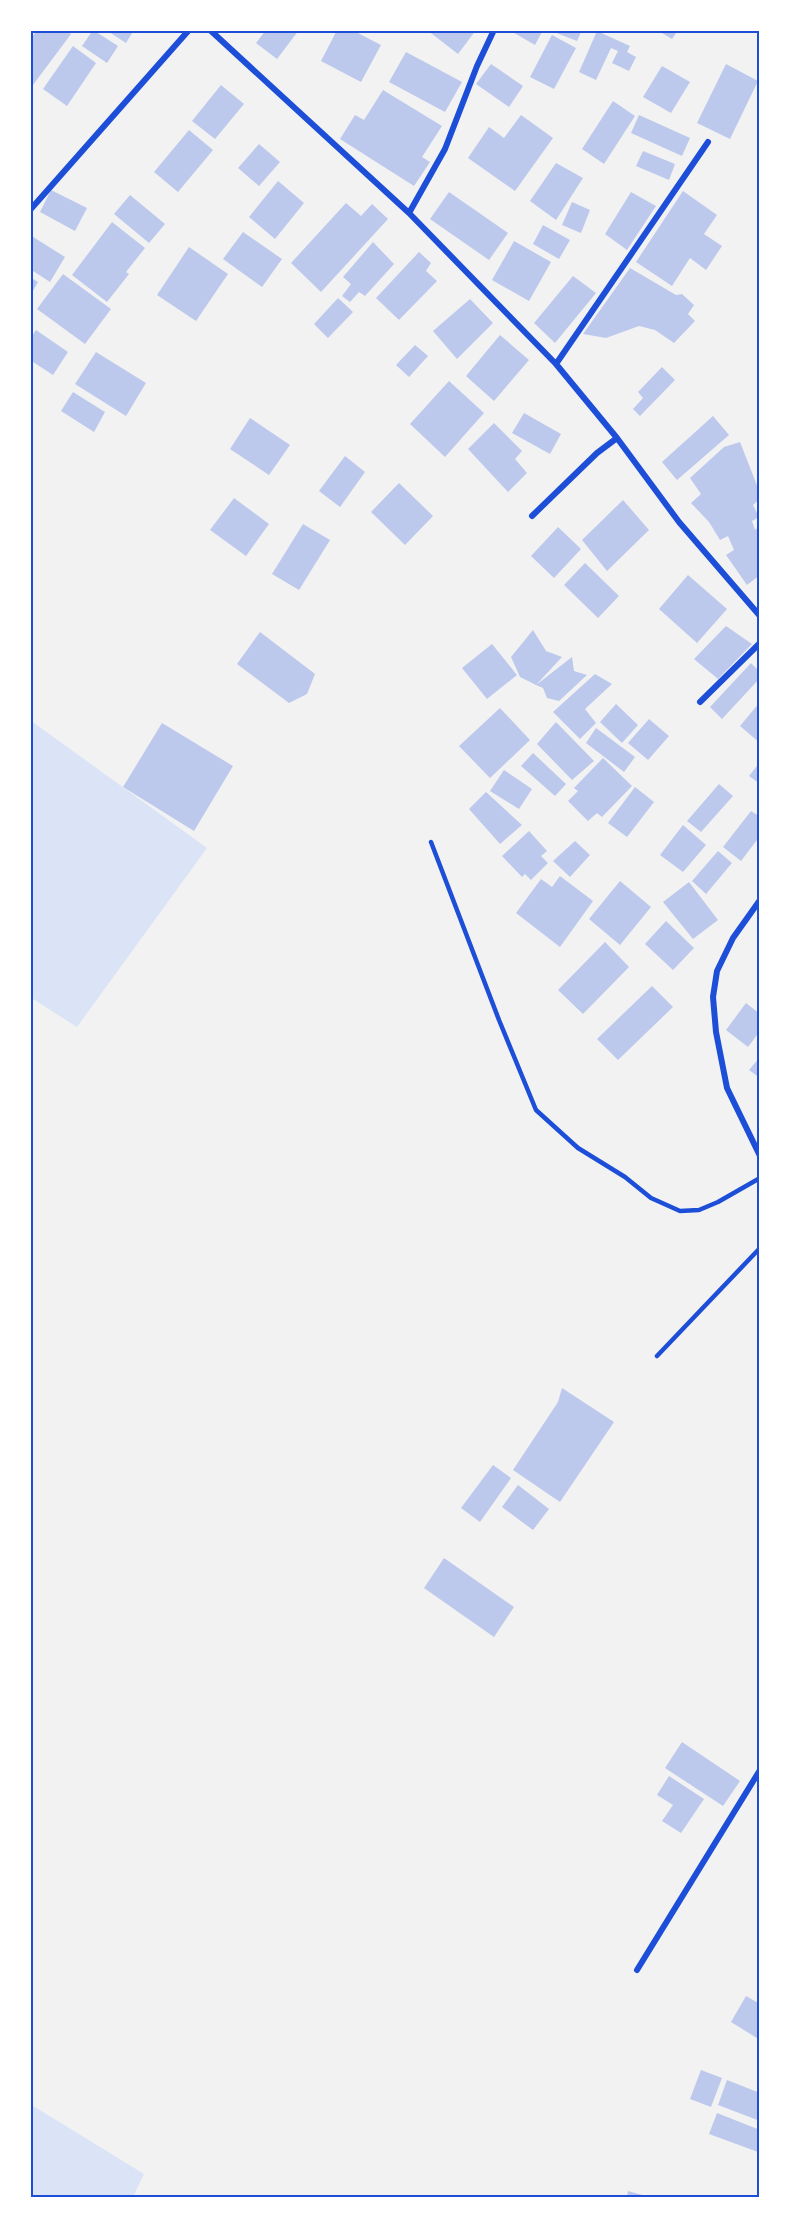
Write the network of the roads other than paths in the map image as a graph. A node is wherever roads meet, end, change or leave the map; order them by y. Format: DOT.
graph roads {
  1 [pos="189,30"];
  2 [pos="210,30"];
  3 [pos="494,30"];
  4 [pos="708,142"];
  5 [pos="30,210"];
  6 [pos="409,213"];
  7 [pos="556,364"];
  8 [pos="617,438"];
  9 [pos="532,516"];
  10 [pos="760,616"];
  11 [pos="760,643"];
  12 [pos="700,702"];
  13 [pos="431,842"];
  14 [pos="760,900"];
  15 [pos="760,1156"];
  16 [pos="760,1178"];
  17 [pos="760,1248"];
  18 [pos="657,1356"];
  19 [pos="760,1770"];
  20 [pos="637,1970"];
  1 -- 5 [label="street"];
  2 -- 6 [label="street"];
  3 -- 6 [label="street"];
  4 -- 7 [label="street"];
  6 -- 7 [label="street"];
  7 -- 8 [label="street"];
  8 -- 9 [label="street"];
  8 -- 10 [label="street"];
  11 -- 12 [label="street"];
  13 -- 16 [label="lane"];
  14 -- 15 [label="street"];
  17 -- 18 [label="lane"];
  19 -- 20 [label="street"];
}
